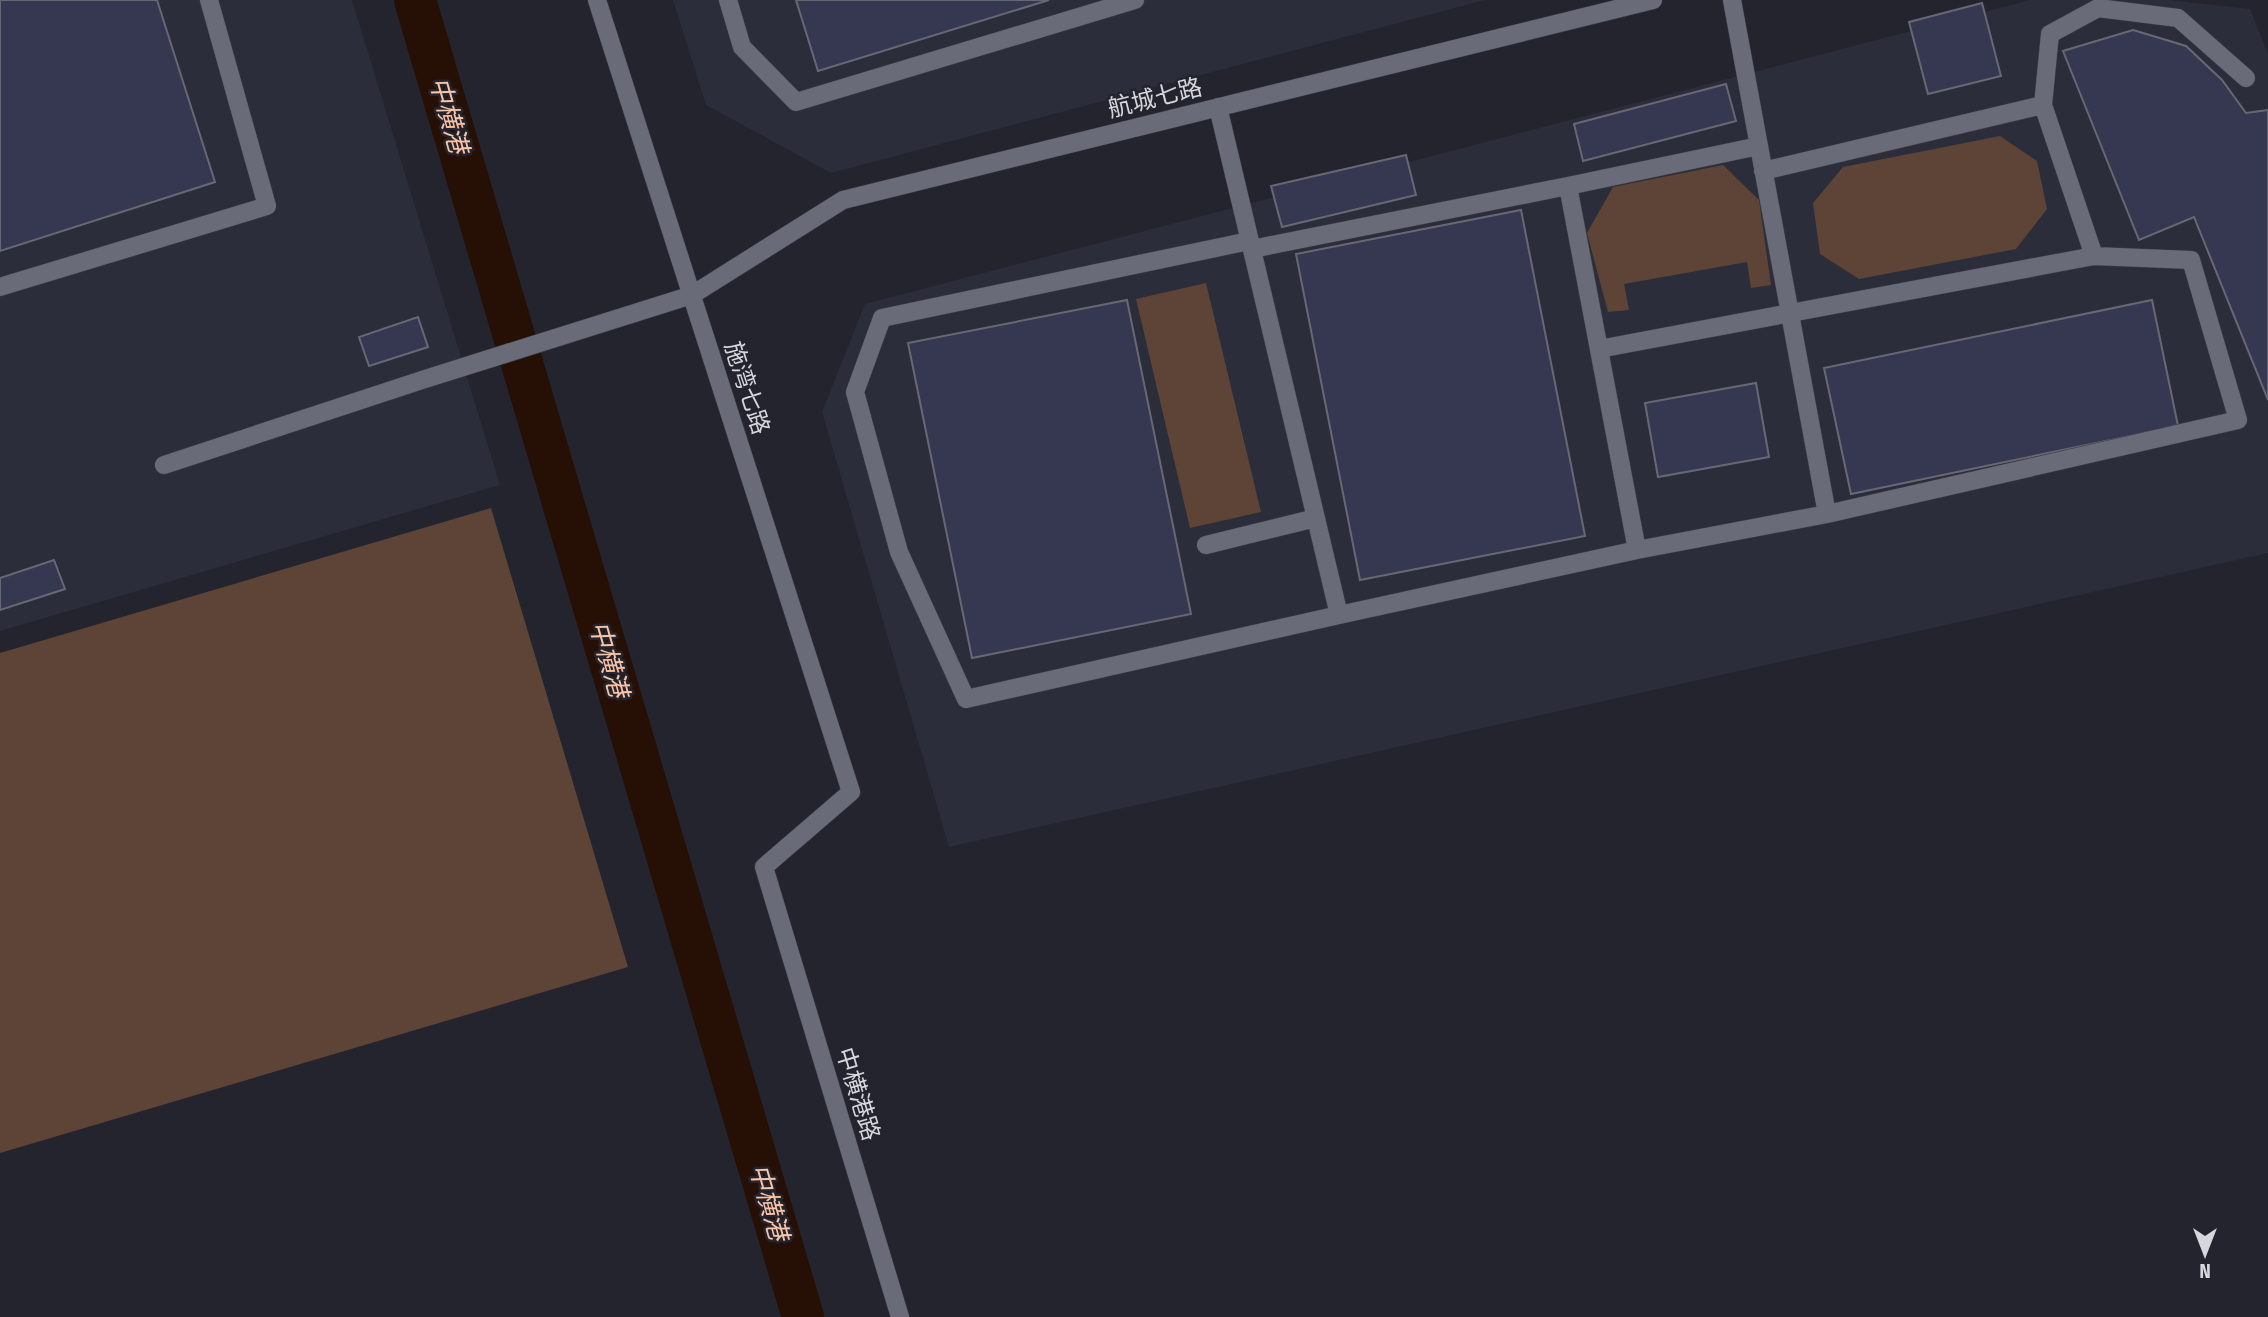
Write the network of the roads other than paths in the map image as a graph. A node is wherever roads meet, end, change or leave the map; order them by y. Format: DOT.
graph roads {
  1 [pos="209,0"];
  2 [pos="597,0"];
  3 [pos="728,0"];
  4 [pos="1135,0"];
  5 [pos="1653,0"];
  6 [pos="1732,0"];
  7 [pos="2246,78"];
  8 [pos="2043,105"];
  9 [pos="1218,107"];
  10 [pos="1759,146"];
  11 [pos="1763,171"];
  12 [pos="1567,186"];
  13 [pos="1250,245"];
  14 [pos="2094,256"];
  15 [pos="0,287"];
  16 [pos="692,295"];
  17 [pos="1790,314"];
  18 [pos="1599,349"];
  19 [pos="164,465"];
  20 [pos="1827,514"];
  21 [pos="1316,518"];
  22 [pos="1206,545"];
  23 [pos="1637,550"];
  24 [pos="1339,615"];
  25 [pos="768,885"];
  26 [pos="900,1317"];
  1 -- 15 [label="street"];
  2 -- 16 [label="street, 施湾七路"];
  3 -- 4 [label="street"];
  5 -- 9 [label="street, 航城七路"];
  6 -- 10 [label="street"];
  7 -- 8 [label="street"];
  8 -- 11 [label="street"];
  8 -- 14 [label="street"];
  9 -- 13 [label="street"];
  9 -- 16 [label="street, 航城七路"];
  10 -- 11 [label="street"];
  10 -- 12 [label="street"];
  11 -- 17 [label="street"];
  12 -- 13 [label="street"];
  12 -- 18 [label="street"];
  13 -- 21 [label="street"];
  13 -- 24 [label="street"];
  14 -- 17 [label="street"];
  14 -- 20 [label="street"];
  16 -- 19 [label="street, 航城七路"];
  16 -- 25 [label="street, 施湾七路"];
  17 -- 18 [label="street"];
  17 -- 20 [label="street"];
  18 -- 23 [label="street"];
  20 -- 23 [label="street"];
  21 -- 22 [label="street"];
  21 -- 24 [label="street"];
  23 -- 24 [label="street"];
  25 -- 26 [label="street, 中横港路"];
}
